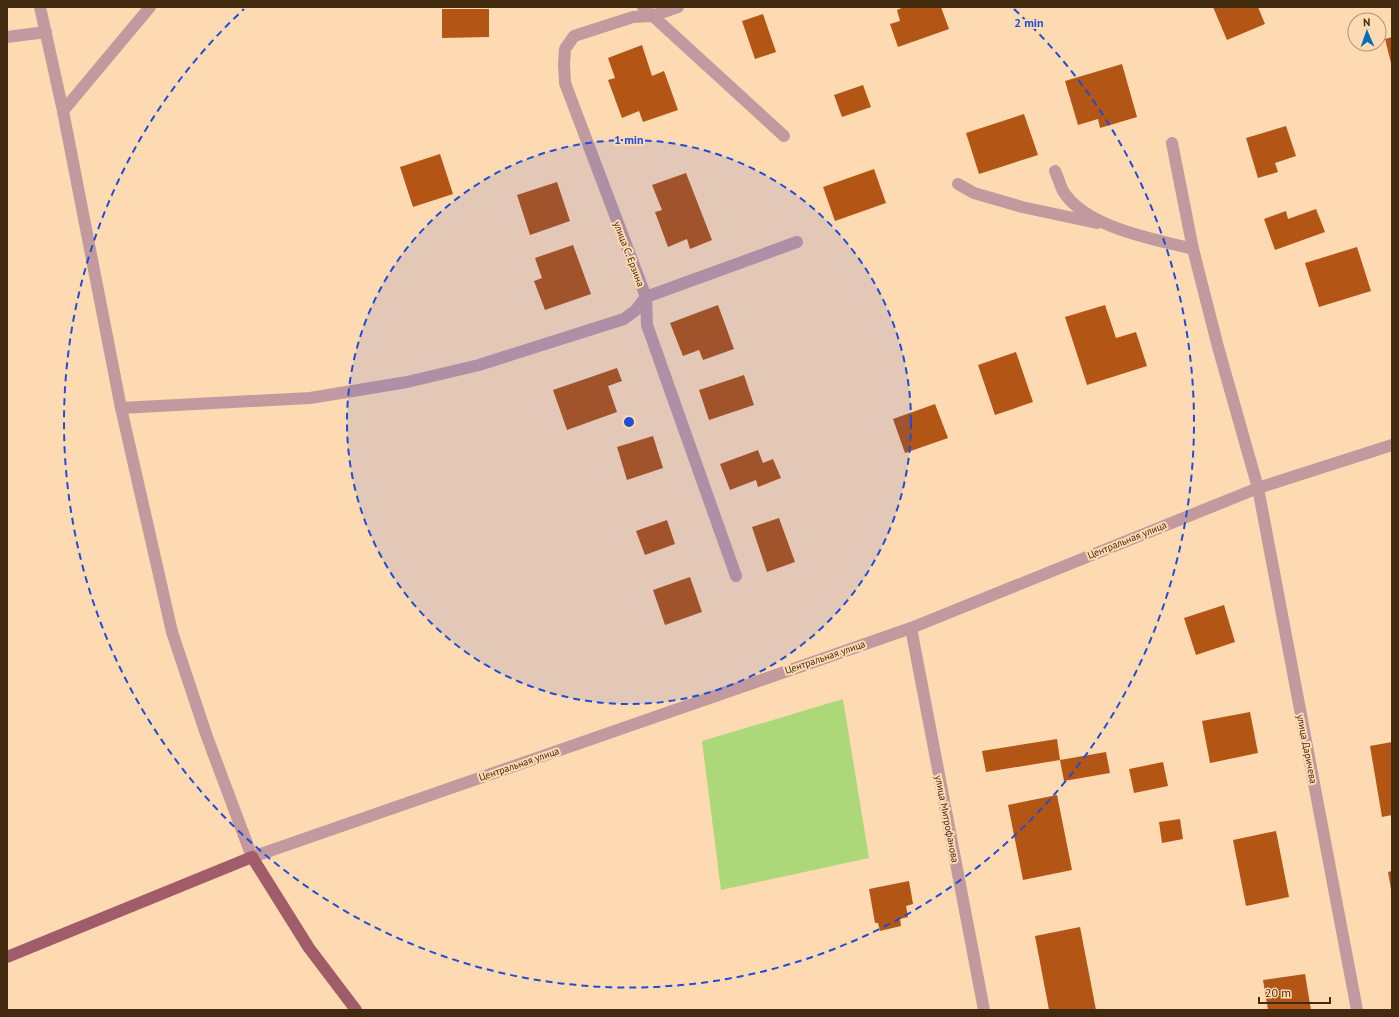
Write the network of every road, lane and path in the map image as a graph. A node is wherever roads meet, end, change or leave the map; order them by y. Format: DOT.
graph roads {
  1 [pos="40,7"];
  2 [pos="150,7"];
  3 [pos="643,7"];
  4 [pos="678,7"];
  5 [pos="652,16"];
  6 [pos="46,32"];
  7 [pos="7,38"];
  8 [pos="63,110"];
  9 [pos="784,136"];
  10 [pos="1172,143"];
  11 [pos="1055,171"];
  12 [pos="958,184"];
  13 [pos="1110,226"];
  14 [pos="797,242"];
  15 [pos="1193,249"];
  16 [pos="646,297"];
  17 [pos="121,408"];
  18 [pos="1392,445"];
  19 [pos="1258,488"];
  20 [pos="736,576"];
  21 [pos="911,628"];
  22 [pos="252,857"];
  23 [pos="7,957"];
  24 [pos="356,1010"];
  25 [pos="984,1010"];
  26 [pos="1357,1010"];
  1 -- 6 [label="street"];
  2 -- 8 [label="street"];
  3 -- 5 [label="street"];
  4 -- 5 [label="street, улица С. Ерзина"];
  5 -- 9 [label="street"];
  5 -- 16 [label="street, улица С. Ерзина"];
  6 -- 7 [label="street"];
  6 -- 8 [label="street"];
  8 -- 17 [label="street"];
  10 -- 15 [label="street, улица Даричева"];
  11 -- 13 [label="street"];
  12 -- 13 [label="street"];
  13 -- 15 [label="street"];
  14 -- 16 [label="street"];
  15 -- 19 [label="street, улица Даричева"];
  16 -- 17 [label="street"];
  16 -- 20 [label="street, улица С. Ерзина"];
  17 -- 22 [label="street"];
  18 -- 19 [label="street, Центральная улица"];
  19 -- 21 [label="street, Центральная улица"];
  19 -- 26 [label="street, улица Даричева"];
  21 -- 22 [label="street, Центральная улица"];
  21 -- 25 [label="street, улица Митрофанова"];
  22 -- 23 [label="main road"];
  22 -- 24 [label="main road"];
}
